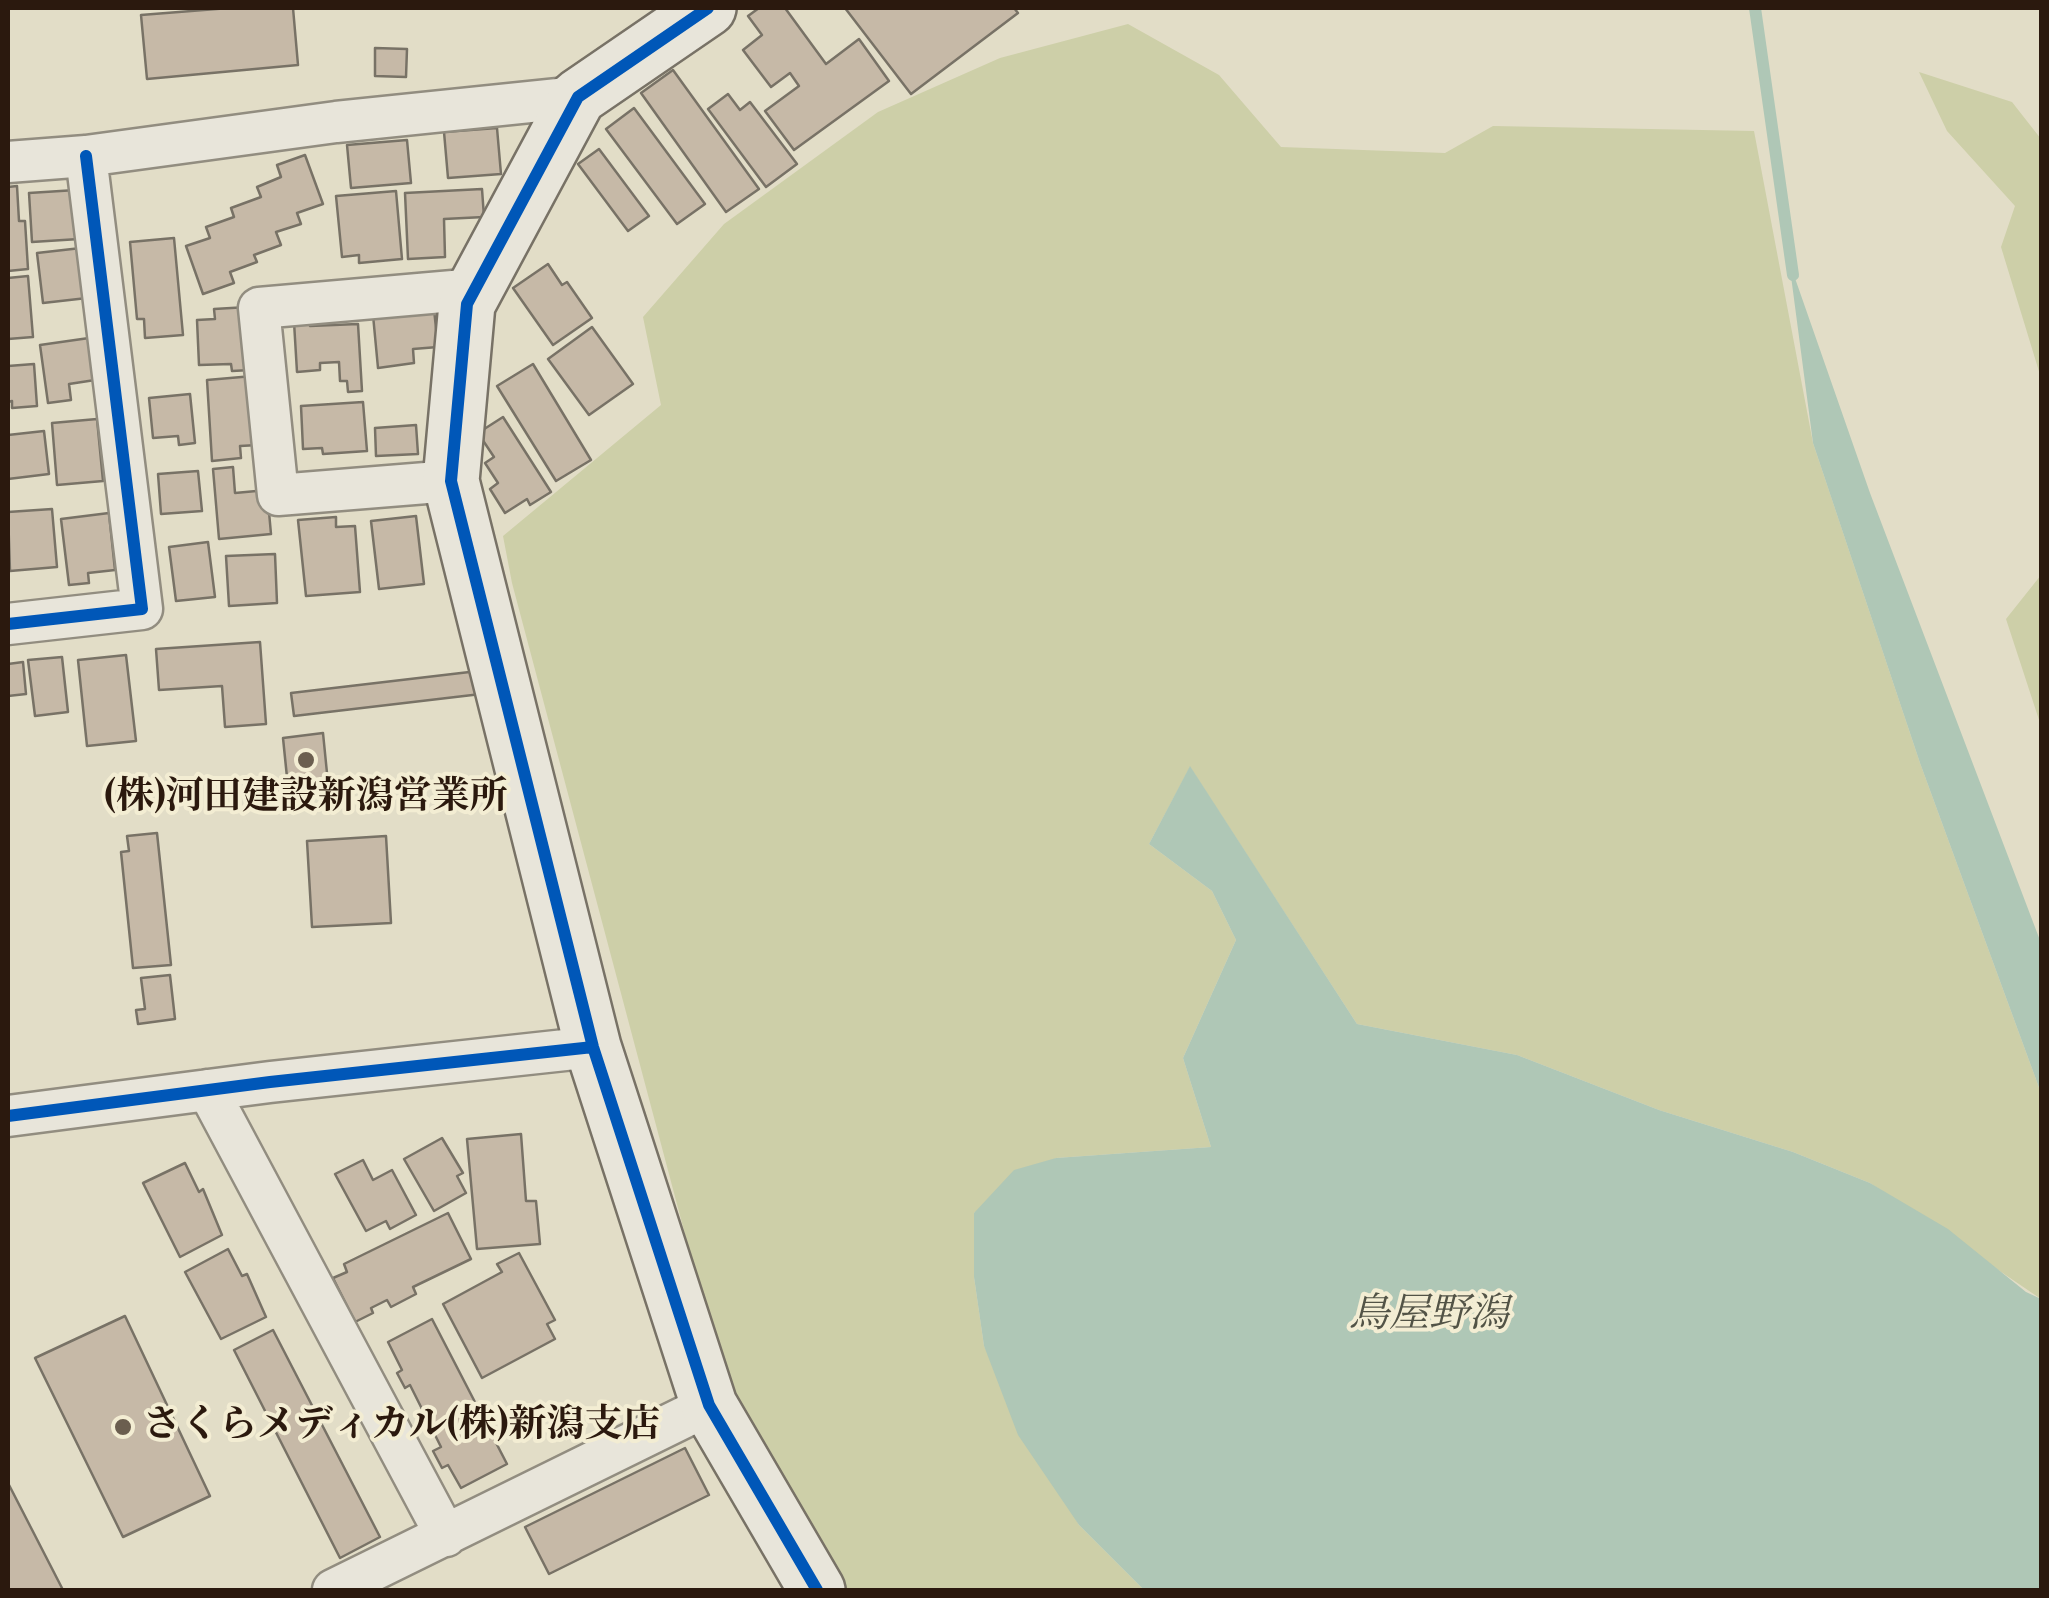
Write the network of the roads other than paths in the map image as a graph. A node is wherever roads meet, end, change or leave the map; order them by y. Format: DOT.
graph roads {
  1 [pos="708,8"];
  2 [pos="578,97"];
  3 [pos="86,156"];
  4 [pos="8,162"];
  5 [pos="476,289"];
  6 [pos="451,481"];
  7 [pos="8,624"];
  8 [pos="594,1047"];
  9 [pos="208,1090"];
  10 [pos="8,1116"];
  11 [pos="708,1405"];
  12 [pos="446,1536"];
  13 [pos="333,1590"];
  14 [pos="818,1590"];
  1 -- 2 [label="street"];
  2 -- 3 [label="street"];
  2 -- 5 [label="street"];
  3 -- 4 [label="street"];
  3 -- 7 [label="street"];
  5 -- 6 [label="street"];
  5 -- 6 [label="street"];
  6 -- 8 [label="street"];
  8 -- 9 [label="street"];
  8 -- 11 [label="street"];
  9 -- 10 [label="street"];
  9 -- 12 [label="street"];
  11 -- 12 [label="street"];
  11 -- 14 [label="street"];
  12 -- 13 [label="street"];
}
